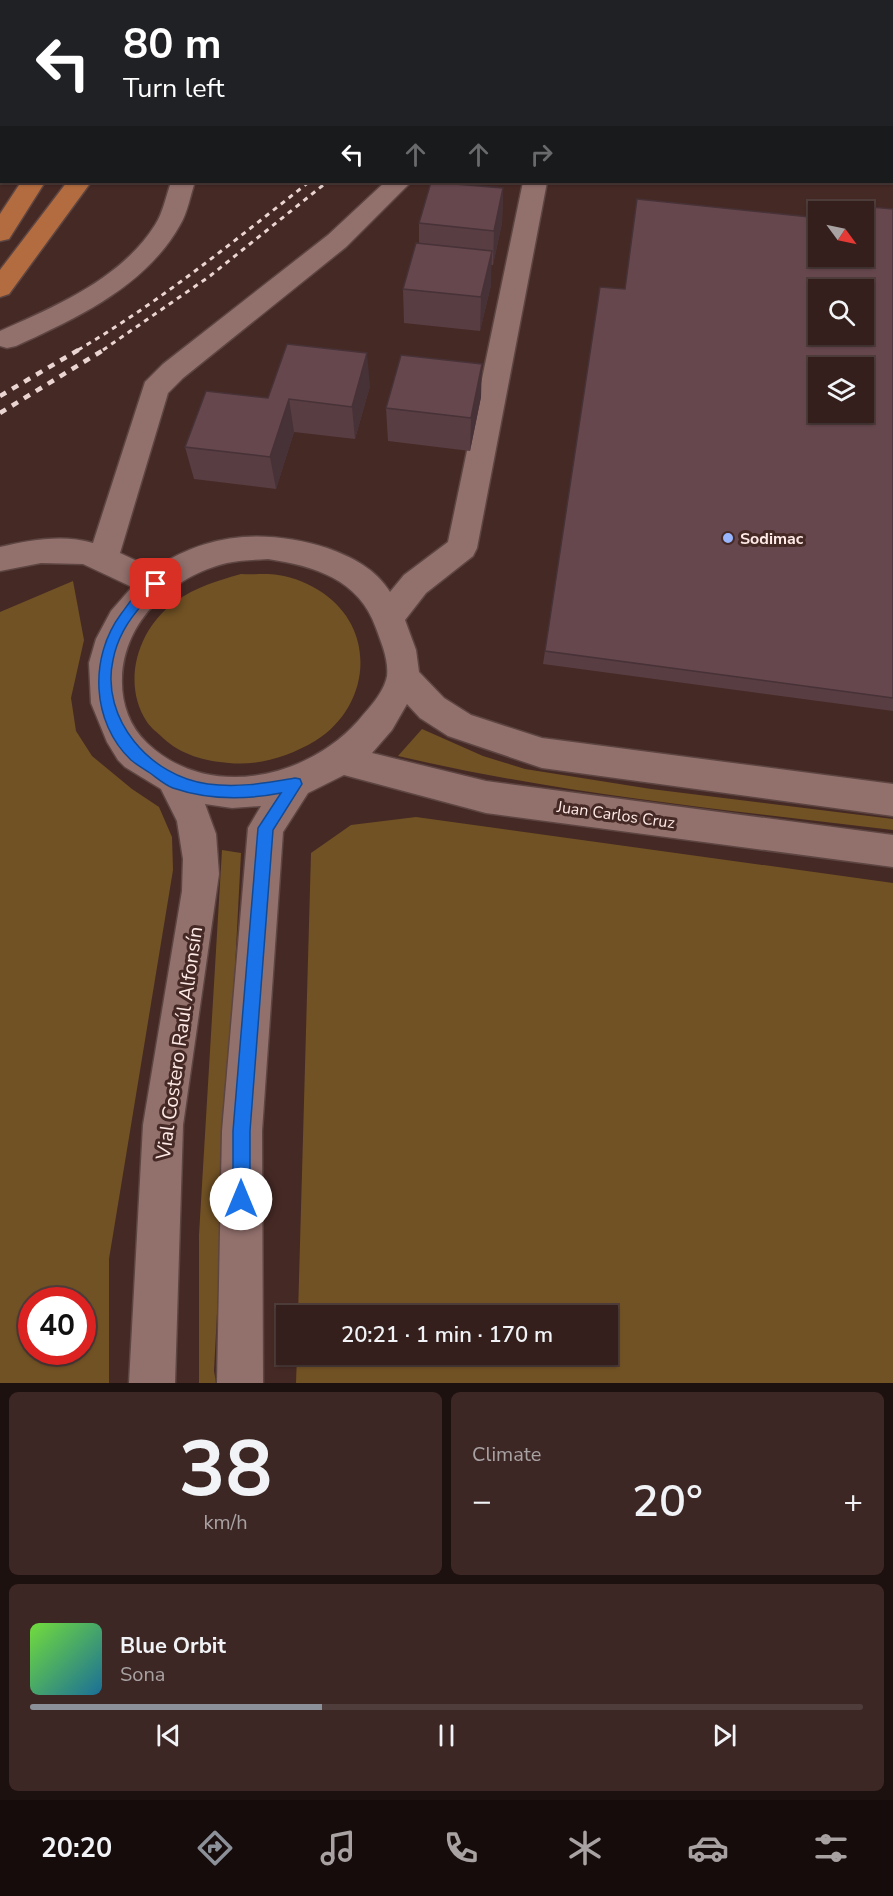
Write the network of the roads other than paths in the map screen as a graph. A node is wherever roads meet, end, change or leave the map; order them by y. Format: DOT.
graph roads {
  1 [pos="32,183"];
  2 [pos="183,183"];
  3 [pos="398,183"];
  4 [pos="535,183"];
  5 [pos="72,188"];
  6 [pos="0,233"];
  7 [pos="0,288"];
  8 [pos="7,339"];
  9 [pos="0,559"];
  10 [pos="103,560"];
  11 [pos="156,584"];
  12 [pos="390,616"];
  13 [pos="403,676"];
  14 [pos="342,760"];
  15 [pos="175,782"];
  16 [pos="295,784"];
  17 [pos="893,800"];
  18 [pos="893,851"];
  19 [pos="152,1383"];
  20 [pos="240,1383"];
  1 -- 6 [label="highway"];
  2 -- 8 [label="street"];
  3 -- 10 [label="street"];
  4 -- 12 [label="street"];
  5 -- 7 [label="highway"];
  9 -- 10 [label="street"];
  10 -- 11 [label="street"];
  11 -- 12 [label="street"];
  11 -- 15 [label="street"];
  12 -- 13 [label="street"];
  13 -- 14 [label="street"];
  13 -- 17 [label="street"];
  14 -- 16 [label="street"];
  14 -- 18 [label="street, Juan Carlos Cruz"];
  15 -- 16 [label="street"];
  15 -- 19 [label="street, Vial Costero Raúl Alfonsín"];
  16 -- 20 [label="street"];
}
